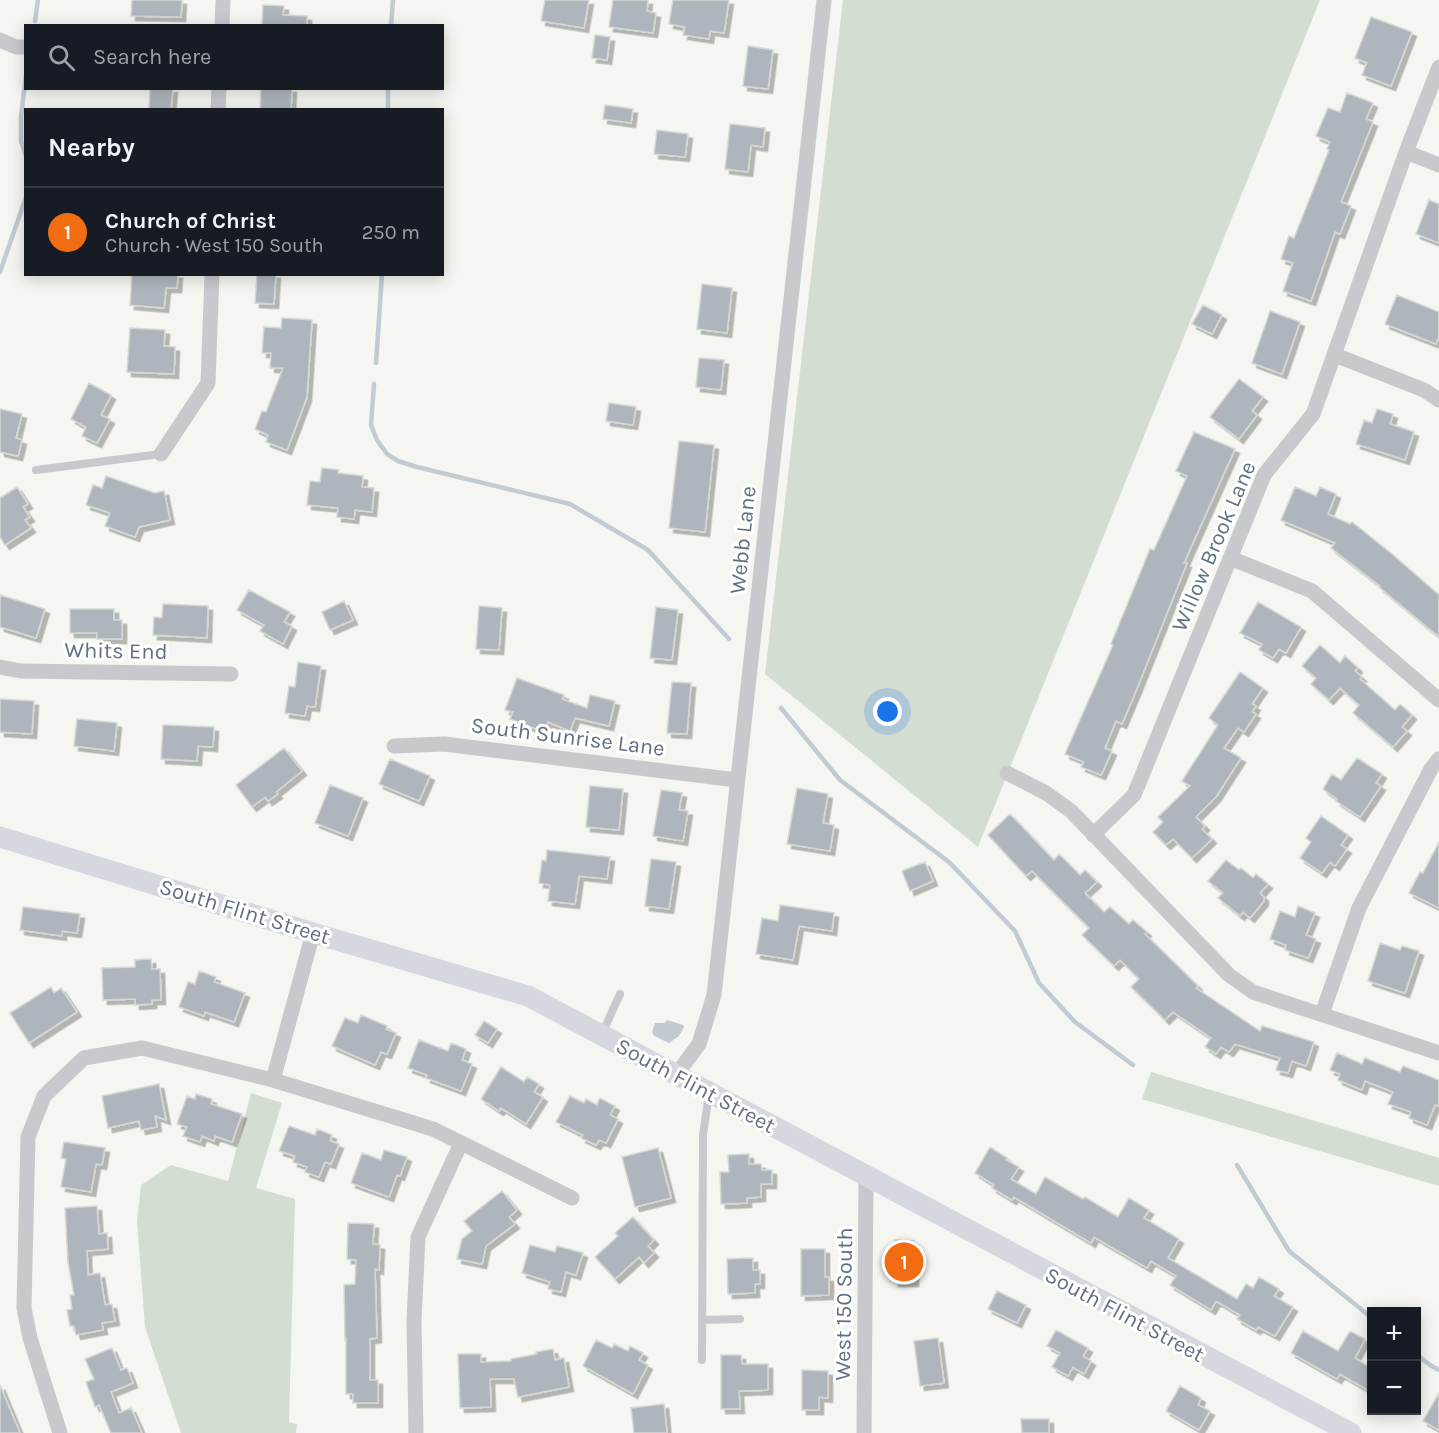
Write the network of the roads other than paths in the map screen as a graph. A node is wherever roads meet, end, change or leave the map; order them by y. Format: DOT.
graph roads {
  1 [pos="223,0"];
  2 [pos="824,0"];
  3 [pos="222,24"];
  4 [pos="0,40"];
  5 [pos="24,47"];
  6 [pos="1439,66"];
  7 [pos="219,90"];
  8 [pos="218,108"];
  9 [pos="1406,152"];
  10 [pos="1439,165"];
  11 [pos="212,276"];
  12 [pos="1335,355"];
  13 [pos="1439,400"];
  14 [pos="161,454"];
  15 [pos="36,470"];
  16 [pos="1230,558"];
  17 [pos="0,667"];
  18 [pos="231,674"];
  19 [pos="1439,700"];
  20 [pos="394,746"];
  21 [pos="1439,759"];
  22 [pos="1007,773"];
  23 [pos="737,780"];
  24 [pos="1093,835"];
  25 [pos="0,837"];
  26 [pos="313,933"];
  27 [pos="620,994"];
  28 [pos="1322,1014"];
  29 [pos="602,1036"];
  30 [pos="1439,1053"];
  31 [pos="676,1075"];
  32 [pos="273,1080"];
  33 [pos="709,1092"];
  34 [pos="461,1143"];
  35 [pos="866,1176"];
  36 [pos="572,1198"];
  37 [pos="740,1319"];
  38 [pos="702,1320"];
  39 [pos="702,1360"];
  40 [pos="60,1433"];
  41 [pos="416,1433"];
  42 [pos="864,1433"];
  43 [pos="1351,1433"];
  1 -- 3 [label="street"];
  2 -- 23 [label="street, Webb Lane"];
  4 -- 5 [label="street"];
  6 -- 9 [label="street, Willow Brook Lane"];
  7 -- 8 [label="street"];
  9 -- 10 [label="street"];
  9 -- 12 [label="street, Willow Brook Lane"];
  11 -- 14 [label="street"];
  12 -- 13 [label="street"];
  12 -- 16 [label="street, Willow Brook Lane"];
  14 -- 15 [label="lane"];
  16 -- 19 [label="street"];
  16 -- 24 [label="street, Willow Brook Lane"];
  17 -- 18 [label="street, Whits End"];
  20 -- 23 [label="street, South Sunrise Lane"];
  21 -- 28 [label="street"];
  22 -- 24 [label="street"];
  23 -- 31 [label="street, Webb Lane"];
  24 -- 28 [label="street"];
  25 -- 26 [label="main road, South Flint Street"];
  26 -- 29 [label="main road, South Flint Street"];
  26 -- 32 [label="street"];
  27 -- 29 [label="lane"];
  28 -- 30 [label="street"];
  29 -- 31 [label="main road, South Flint Street"];
  31 -- 33 [label="main road, South Flint Street"];
  32 -- 34 [label="street"];
  32 -- 40 [label="street"];
  33 -- 35 [label="main road, South Flint Street"];
  33 -- 38 [label="lane"];
  34 -- 36 [label="street"];
  34 -- 41 [label="street"];
  35 -- 42 [label="street, West 150 South"];
  35 -- 43 [label="main road, South Flint Street"];
  37 -- 38 [label="lane"];
  38 -- 39 [label="lane"];
}
